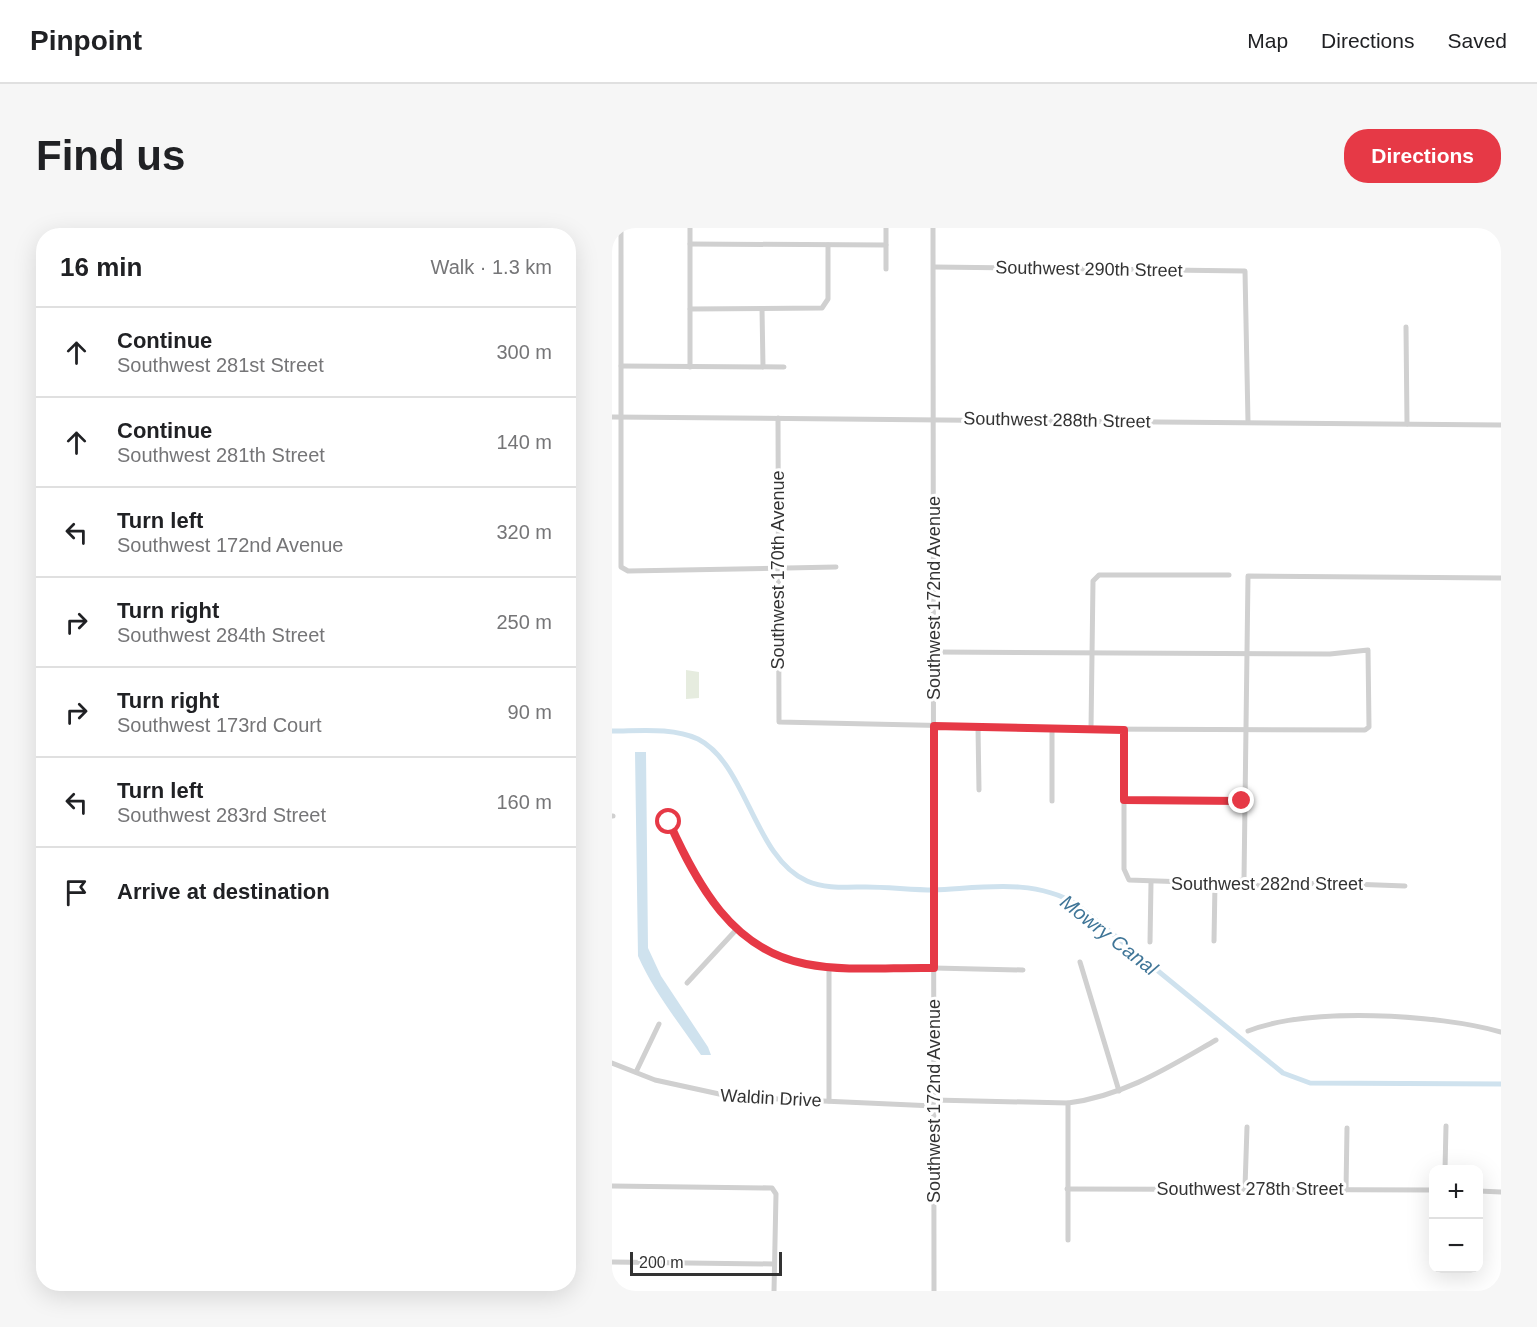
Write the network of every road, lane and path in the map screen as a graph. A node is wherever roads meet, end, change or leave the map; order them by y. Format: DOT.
graph roads {
  1 [pos="621,228"];
  2 [pos="690,228"];
  3 [pos="886,228"];
  4 [pos="933,228"];
  5 [pos="690,244"];
  6 [pos="828,245"];
  7 [pos="886,245"];
  8 [pos="934,267"];
  9 [pos="886,269"];
  10 [pos="690,309"];
  11 [pos="762,309"];
  12 [pos="1406,327"];
  13 [pos="621,366"];
  14 [pos="690,366"];
  15 [pos="763,367"];
  16 [pos="784,367"];
  17 [pos="612,417"];
  18 [pos="622,417"];
  19 [pos="778,418"];
  20 [pos="934,419"];
  21 [pos="1248,422"];
  22 [pos="1407,424"];
  23 [pos="1501,425"];
  24 [pos="836,567"];
  25 [pos="777,570"];
  26 [pos="1229,575"];
  27 [pos="1501,578"];
  28 [pos="935,652"];
  29 [pos="1248,652"];
  30 [pos="1093,653"];
  31 [pos="934,726"];
  32 [pos="978,727"];
  33 [pos="1052,728"];
  34 [pos="1091,729"];
  35 [pos="1246,729"];
  36 [pos="1124,730"];
  37 [pos="979,790"];
  38 [pos="1124,800"];
  39 [pos="1052,801"];
  40 [pos="1245,801"];
  41 [pos="669,822"];
  42 [pos="1244,880"];
  43 [pos="1150,883"];
  44 [pos="1215,883"];
  45 [pos="1405,886"];
  46 [pos="736,930"];
  47 [pos="1214,941"];
  48 [pos="1150,942"];
  49 [pos="1080,962"];
  50 [pos="829,967"];
  51 [pos="934,968"];
  52 [pos="1023,970"];
  53 [pos="687,983"];
  54 [pos="659,1024"];
  55 [pos="1248,1031"];
  56 [pos="1501,1032"];
  57 [pos="1216,1040"];
  58 [pos="612,1063"];
  59 [pos="636,1072"];
  60 [pos="1119,1091"];
  61 [pos="829,1101"];
  62 [pos="934,1103"];
  63 [pos="1068,1103"];
  64 [pos="1446,1126"];
  65 [pos="1247,1127"];
  66 [pos="1347,1128"];
  67 [pos="1445,1165"];
  68 [pos="612,1185"];
  69 [pos="1245,1187"];
  70 [pos="1067,1189"];
  71 [pos="1346,1190"];
  72 [pos="1429,1190"];
  73 [pos="1483,1191"];
  74 [pos="1501,1192"];
  75 [pos="1068,1240"];
  76 [pos="612,1262"];
  77 [pos="774,1264"];
  78 [pos="774,1291"];
  79 [pos="934,1291"];
  1 -- 13 [label="street"];
  2 -- 5 [label="street"];
  3 -- 7 [label="street"];
  4 -- 8 [label="street, Southwest 172nd Avenue"];
  5 -- 6 [label="street"];
  5 -- 10 [label="street"];
  6 -- 7 [label="street"];
  6 -- 11 [label="street"];
  7 -- 9 [label="street"];
  8 -- 20 [label="street, Southwest 172nd Avenue"];
  8 -- 21 [label="street, Southwest 290th Street"];
  10 -- 11 [label="street"];
  10 -- 14 [label="street"];
  11 -- 15 [label="street"];
  12 -- 22 [label="street"];
  13 -- 14 [label="street"];
  13 -- 18 [label="street"];
  14 -- 15 [label="street"];
  15 -- 16 [label="street"];
  17 -- 18 [label="street, Southwest 288th Street"];
  18 -- 19 [label="street, Southwest 288th Street"];
  18 -- 25 [label="street"];
  19 -- 20 [label="street, Southwest 288th Street"];
  19 -- 25 [label="street, Southwest 170th Avenue"];
  20 -- 21 [label="street, Southwest 288th Street"];
  20 -- 28 [label="street, Southwest 172nd Avenue"];
  21 -- 22 [label="street, Southwest 288th Street"];
  22 -- 23 [label="street, Southwest 288th Street"];
  24 -- 25 [label="street"];
  25 -- 31 [label="street, Southwest 170th Avenue"];
  26 -- 30 [label="street"];
  27 -- 29 [label="street"];
  28 -- 30 [label="street"];
  28 -- 31 [label="street, Southwest 172nd Avenue"];
  29 -- 30 [label="street"];
  29 -- 35 [label="street"];
  29 -- 35 [label="street"];
  30 -- 34 [label="street"];
  31 -- 32 [label="street"];
  31 -- 51 [label="street, Southwest 172nd Avenue"];
  32 -- 33 [label="street"];
  32 -- 37 [label="street"];
  33 -- 34 [label="street"];
  33 -- 39 [label="street"];
  34 -- 36 [label="street"];
  35 -- 36 [label="street"];
  35 -- 40 [label="street"];
  36 -- 38 [label="street"];
  38 -- 40 [label="street"];
  38 -- 43 [label="street, Southwest 282nd Street"];
  40 -- 42 [label="street"];
  41 -- 46 [label="street"];
  42 -- 44 [label="street, Southwest 282nd Street"];
  42 -- 45 [label="street, Southwest 282nd Street"];
  43 -- 44 [label="street, Southwest 282nd Street"];
  43 -- 48 [label="street"];
  44 -- 47 [label="street"];
  46 -- 50 [label="street"];
  46 -- 53 [label="street"];
  49 -- 60 [label="street"];
  50 -- 51 [label="street"];
  50 -- 61 [label="street"];
  51 -- 52 [label="street"];
  51 -- 62 [label="street, Southwest 172nd Avenue"];
  54 -- 59 [label="street"];
  55 -- 56 [label="street"];
  57 -- 60 [label="street, Waldin Drive"];
  58 -- 59 [label="street, Waldin Drive"];
  59 -- 61 [label="street, Waldin Drive"];
  60 -- 63 [label="street, Waldin Drive"];
  61 -- 62 [label="street, Waldin Drive"];
  62 -- 63 [label="street, Waldin Drive"];
  62 -- 79 [label="street, Southwest 172nd Avenue"];
  63 -- 70 [label="street"];
  64 -- 67 [label="street"];
  65 -- 69 [label="street"];
  66 -- 71 [label="street"];
  68 -- 77 [label="street"];
  69 -- 70 [label="street, Southwest 278th Street"];
  69 -- 71 [label="street, Southwest 278th Street"];
  70 -- 75 [label="street"];
  71 -- 72 [label="street, Southwest 278th Street"];
  73 -- 74 [label="street"];
  76 -- 77 [label="street"];
  77 -- 78 [label="street"];
}
